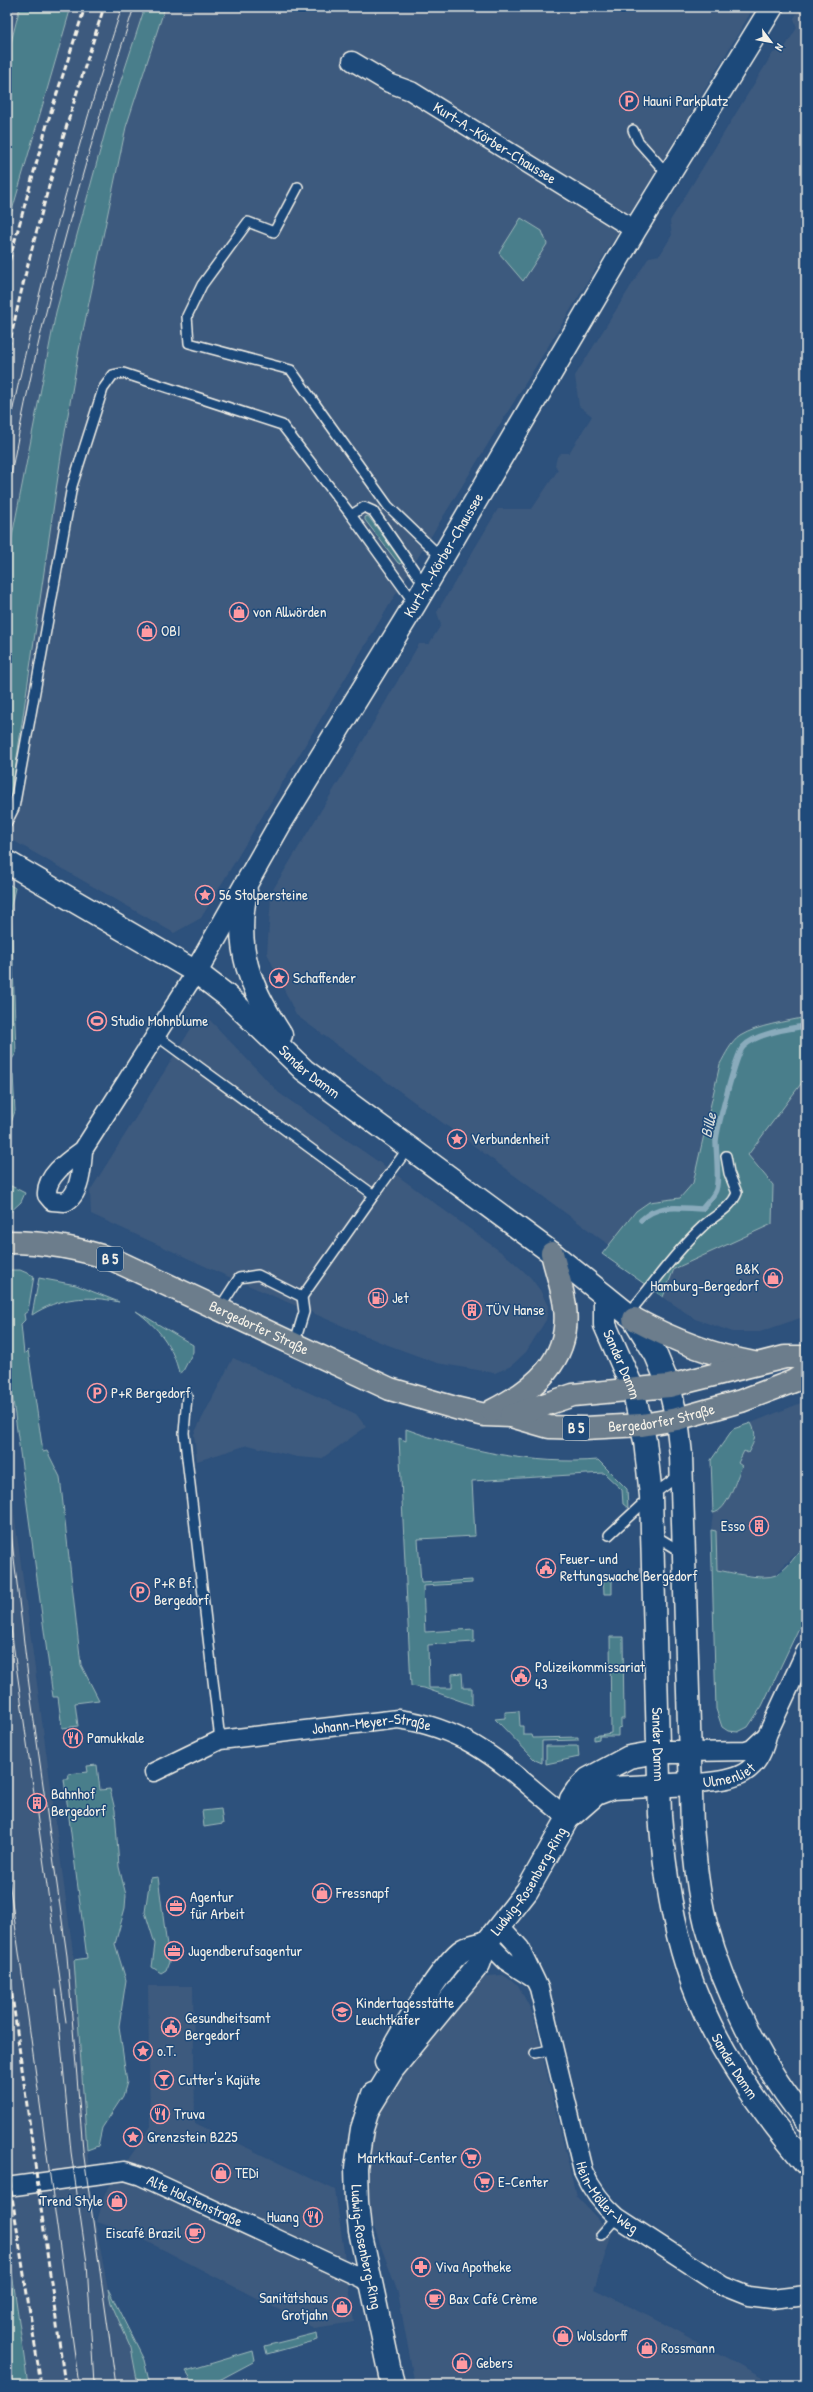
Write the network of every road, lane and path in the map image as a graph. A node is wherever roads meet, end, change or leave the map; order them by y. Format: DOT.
graph roads {
  1 [pos="772,7"];
  2 [pos="352,61"];
  3 [pos="633,130"];
  4 [pos="669,176"];
  5 [pos="298,187"];
  6 [pos="635,230"];
  7 [pos="351,515"];
  8 [pos="442,558"];
  9 [pos="420,595"];
  10 [pos="7,822"];
  11 [pos="7,862"];
  12 [pos="249,877"];
  13 [pos="196,972"];
  14 [pos="156,1036"];
  15 [pos="304,1070"];
  16 [pos="409,1147"];
  17 [pos="83,1150"];
  18 [pos="726,1156"];
  19 [pos="374,1195"];
  20 [pos="7,1242"];
  21 [pos="552,1253"];
  22 [pos="605,1296"];
  23 [pos="302,1297"];
  24 [pos="218,1310"];
  25 [pos="631,1317"];
  26 [pos="294,1346"];
  27 [pos="806,1357"];
  28 [pos="761,1364"];
  29 [pos="806,1373"];
  30 [pos="669,1386"];
  31 [pos="633,1390"];
  32 [pos="187,1396"];
  33 [pos="485,1415"];
  34 [pos="511,1416"];
  35 [pos="677,1419"];
  36 [pos="642,1425"];
  37 [pos="682,1474"];
  38 [pos="651,1496"];
  39 [pos="652,1533"];
  40 [pos="609,1535"];
  41 [pos="684,1553"];
  42 [pos="806,1651"];
  43 [pos="767,1734"];
  44 [pos="220,1740"];
  45 [pos="658,1752"];
  46 [pos="690,1752"];
  47 [pos="154,1772"];
  48 [pos="691,1784"];
  49 [pos="659,1785"];
  50 [pos="568,1818"];
  51 [pos="500,1926"];
  52 [pos="487,1942"];
  53 [pos="534,1979"];
  54 [pos="554,2049"];
  55 [pos="535,2054"];
  56 [pos="806,2120"];
  57 [pos="806,2164"];
  58 [pos="7,2187"];
  59 [pos="617,2217"];
  60 [pos="601,2235"];
  61 [pos="372,2283"];
  62 [pos="806,2295"];
  63 [pos="393,2385"];
  1 -- 4 [label="main road, Kurt-A.-Körber-Chaussee"];
  2 -- 6 [label="street, Kurt-A.-Körber-Chaussee"];
  3 -- 4 [label="lane"];
  4 -- 6 [label="main road, Kurt-A.-Körber-Chaussee"];
  5 -- 8 [label="lane"];
  6 -- 8 [label="main road, Kurt-A.-Körber-Chaussee"];
  7 -- 9 [label="lane"];
  7 -- 9 [label="lane"];
  7 -- 10 [label="lane"];
  8 -- 9 [label="main road, Kurt-A.-Körber-Chaussee"];
  9 -- 12 [label="main road, Kurt-A.-Körber-Chaussee"];
  11 -- 13 [label="main road, Sander Damm"];
  12 -- 13 [label="main road, Kurt-A.-Körber-Chaussee"];
  12 -- 15 [label="main road, Kurt-A.-Körber-Chaussee"];
  13 -- 14 [label="street, Kurt-A.-Körber-Chaussee"];
  13 -- 15 [label="main road, Sander Damm"];
  14 -- 17 [label="street, Kurt-A.-Körber-Chaussee"];
  14 -- 19 [label="lane"];
  15 -- 16 [label="main road, Sander Damm"];
  16 -- 19 [label="lane"];
  16 -- 21 [label="main road, Sander Damm"];
  18 -- 25 [label="lane"];
  19 -- 23 [label="lane"];
  20 -- 24 [label="main road, Bergedorfer Straße / B 5"];
  21 -- 22 [label="main road, Sander Damm"];
  21 -- 33 [label="main road"];
  22 -- 25 [label="main road, Sander Damm"];
  22 -- 31 [label="main road, Sander Damm"];
  23 -- 24 [label="lane"];
  23 -- 26 [label="lane"];
  24 -- 26 [label="main road, Bergedorfer Straße / B 5"];
  25 -- 28 [label="main road"];
  25 -- 30 [label="main road, Sander Damm"];
  26 -- 33 [label="main road, Bergedorfer Straße / B 5"];
  27 -- 28 [label="main road, Bergedorfer Straße / B 5"];
  28 -- 30 [label="main road, Bergedorfer Straße / B 5"];
  29 -- 35 [label="main road, Bergedorfer Straße / B 5"];
  30 -- 31 [label="main road, Bergedorfer Straße / B 5"];
  30 -- 35 [label="main road, Sander Damm"];
  31 -- 34 [label="main road, Bergedorfer Straße / B 5"];
  31 -- 36 [label="main road, Sander Damm"];
  32 -- 44 [label="lane"];
  33 -- 34 [label="main road, Bergedorfer Straße / B 5"];
  34 -- 36 [label="main road, Bergedorfer Straße / B 5"];
  35 -- 36 [label="main road, Bergedorfer Straße / B 5"];
  35 -- 37 [label="main road, Sander Damm"];
  36 -- 38 [label="main road, Sander Damm"];
  37 -- 38 [label="lane"];
  37 -- 41 [label="main road, Sander Damm"];
  38 -- 39 [label="main road, Sander Damm"];
  38 -- 40 [label="lane"];
  39 -- 41 [label="lane"];
  39 -- 45 [label="main road, Sander Damm"];
  41 -- 46 [label="main road, Sander Damm"];
  42 -- 43 [label="street, Ulmenliet"];
  43 -- 46 [label="street, Ulmenliet"];
  43 -- 48 [label="street, Ulmenliet"];
  44 -- 47 [label="street, Johann-Meyer-Straße"];
  44 -- 50 [label="street, Johann-Meyer-Straße"];
  45 -- 46 [label="main road, Ludwig-Rosenberg-Ring"];
  45 -- 49 [label="main road, Sander Damm"];
  45 -- 50 [label="main road, Ludwig-Rosenberg-Ring"];
  46 -- 48 [label="main road, Sander Damm"];
  48 -- 49 [label="main road, Ludwig-Rosenberg-Ring"];
  48 -- 56 [label="main road, Sander Damm"];
  49 -- 50 [label="main road, Ludwig-Rosenberg-Ring"];
  49 -- 57 [label="main road, Sander Damm"];
  50 -- 51 [label="main road, Ludwig-Rosenberg-Ring"];
  51 -- 52 [label="main road, Ludwig-Rosenberg-Ring"];
  51 -- 53 [label="street, Hein-Möller-Weg"];
  52 -- 53 [label="street"];
  52 -- 61 [label="main road, Ludwig-Rosenberg-Ring"];
  53 -- 54 [label="street, Hein-Möller-Weg"];
  54 -- 55 [label="lane"];
  54 -- 59 [label="street, Hein-Möller-Weg"];
  58 -- 61 [label="street, Alte Holstenstraße"];
  59 -- 60 [label="lane"];
  59 -- 62 [label="street, Hein-Möller-Weg"];
  61 -- 63 [label="main road, Ludwig-Rosenberg-Ring"];
}
